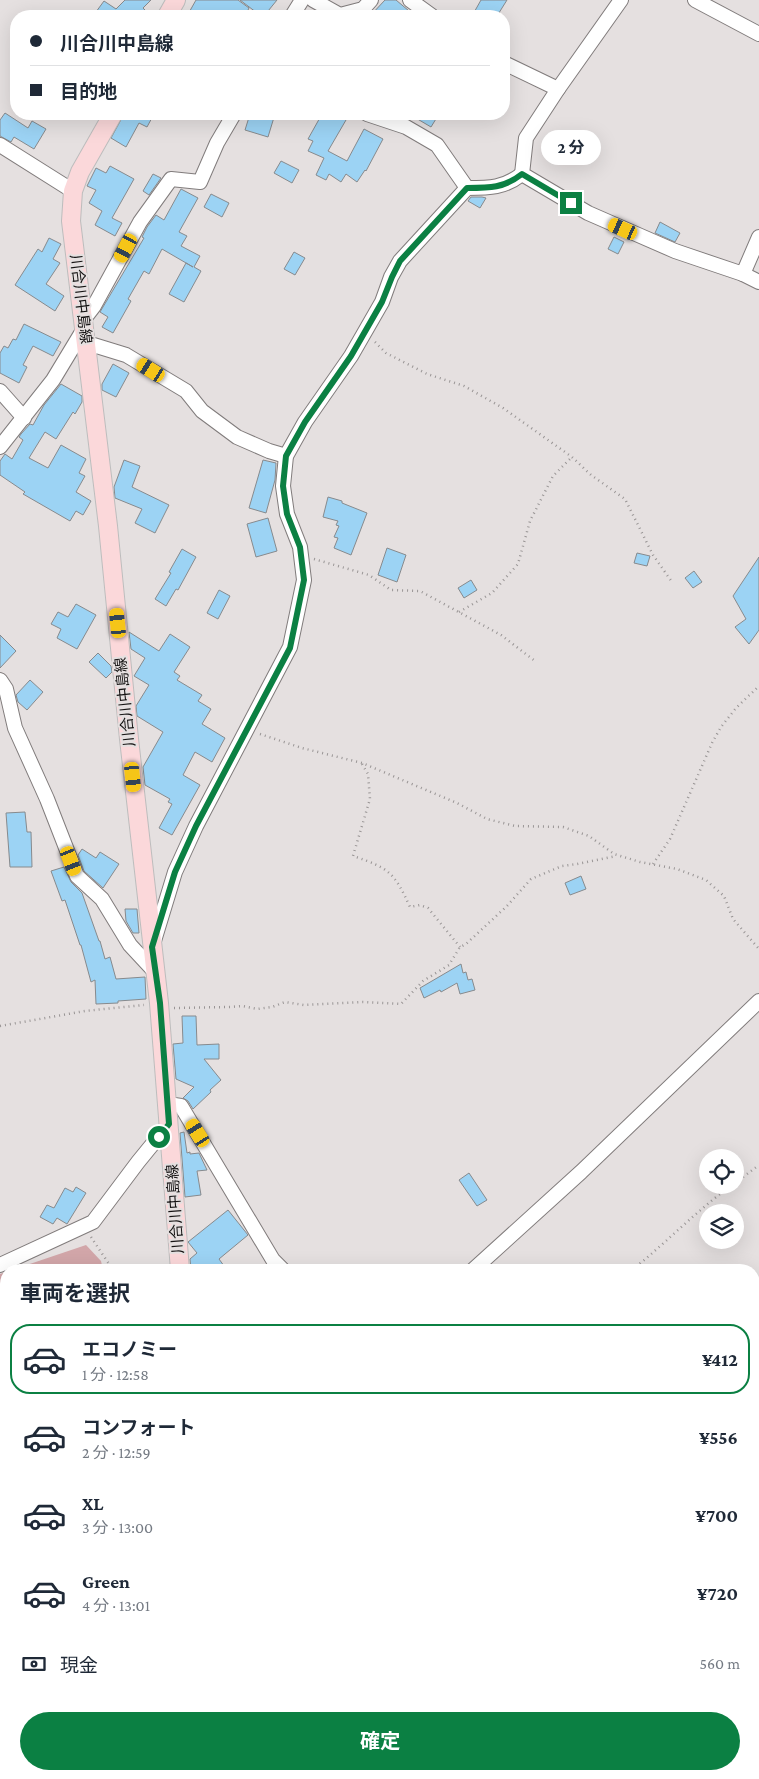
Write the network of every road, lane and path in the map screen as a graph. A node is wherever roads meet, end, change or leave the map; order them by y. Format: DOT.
graph roads {
  1 [pos="313,0"];
  2 [pos="371,0"];
  3 [pos="410,0"];
  4 [pos="621,0"];
  5 [pos="695,0"];
  6 [pos="331,10"];
  7 [pos="363,10"];
  8 [pos="424,10"];
  9 [pos="759,34"];
  10 [pos="510,66"];
  11 [pos="558,89"];
  12 [pos="110,120"];
  13 [pos="230,120"];
  14 [pos="385,120"];
  15 [pos="0,145"];
  16 [pos="522,174"];
  17 [pos="467,188"];
  18 [pos="73,191"];
  19 [pos="759,237"];
  20 [pos="743,274"];
  21 [pos="759,282"];
  22 [pos="85,330"];
  23 [pos="365,332"];
  24 [pos="0,391"];
  25 [pos="24,418"];
  26 [pos="0,447"];
  27 [pos="286,456"];
  28 [pos="572,457"];
  29 [pos="301,556"];
  30 [pos="672,582"];
  31 [pos="459,612"];
  32 [pos="535,661"];
  33 [pos="0,680"];
  34 [pos="759,686"];
  35 [pos="247,729"];
  36 [pos="362,763"];
  37 [pos="618,856"];
  38 [pos="653,864"];
  39 [pos="152,947"];
  40 [pos="460,947"];
  41 [pos="759,949"];
  42 [pos="156,973"];
  43 [pos="759,1002"];
  44 [pos="160,1006"];
  45 [pos="0,1026"];
  46 [pos="168,1104"];
  47 [pos="169,1124"];
  48 [pos="759,1165"];
  49 [pos="744,1176"];
  50 [pos="720,1194"];
  51 [pos="82,1227"];
  52 [pos="2,1264"];
  53 [pos="109,1264"];
  54 [pos="180,1264"];
  55 [pos="277,1264"];
  56 [pos="480,1264"];
  57 [pos="640,1264"];
  1 -- 6 [label="street"];
  2 -- 7 [label="street"];
  3 -- 8 [label="street"];
  4 -- 11 [label="street"];
  5 -- 9 [label="street"];
  10 -- 11 [label="street"];
  11 -- 16 [label="street"];
  12 -- 18 [label="main road, 川合川中島線"];
  13 -- 22 [label="street"];
  14 -- 17 [label="street"];
  15 -- 18 [label="street"];
  16 -- 17 [label="street"];
  16 -- 20 [label="street"];
  17 -- 23 [label="street"];
  18 -- 22 [label="main road, 川合川中島線"];
  19 -- 20 [label="street"];
  20 -- 21 [label="street"];
  22 -- 25 [label="street"];
  22 -- 27 [label="street"];
  22 -- 39 [label="main road, 川合川中島線"];
  23 -- 27 [label="street"];
  23 -- 28 [label="path"];
  24 -- 25 [label="street"];
  25 -- 26 [label="street"];
  27 -- 29 [label="street"];
  28 -- 30 [label="path"];
  28 -- 31 [label="path"];
  29 -- 31 [label="path"];
  29 -- 35 [label="street"];
  31 -- 32 [label="path"];
  33 -- 42 [label="street"];
  34 -- 38 [label="path"];
  35 -- 36 [label="path"];
  35 -- 39 [label="street"];
  36 -- 37 [label="path"];
  36 -- 40 [label="path"];
  37 -- 38 [label="path"];
  37 -- 40 [label="path"];
  38 -- 41 [label="path"];
  39 -- 42 [label="main road, 川合川中島線"];
  40 -- 44 [label="path"];
  42 -- 44 [label="main road, 川合川中島線"];
  43 -- 56 [label="street"];
  44 -- 45 [label="path"];
  44 -- 46 [label="main road, 川合川中島線"];
  46 -- 47 [label="main road, 川合川中島線"];
  46 -- 55 [label="street"];
  47 -- 51 [label="street"];
  47 -- 54 [label="main road, 川合川中島線"];
  48 -- 49 [label="path"];
  50 -- 57 [label="path"];
  51 -- 52 [label="street"];
  51 -- 53 [label="path"];
}
